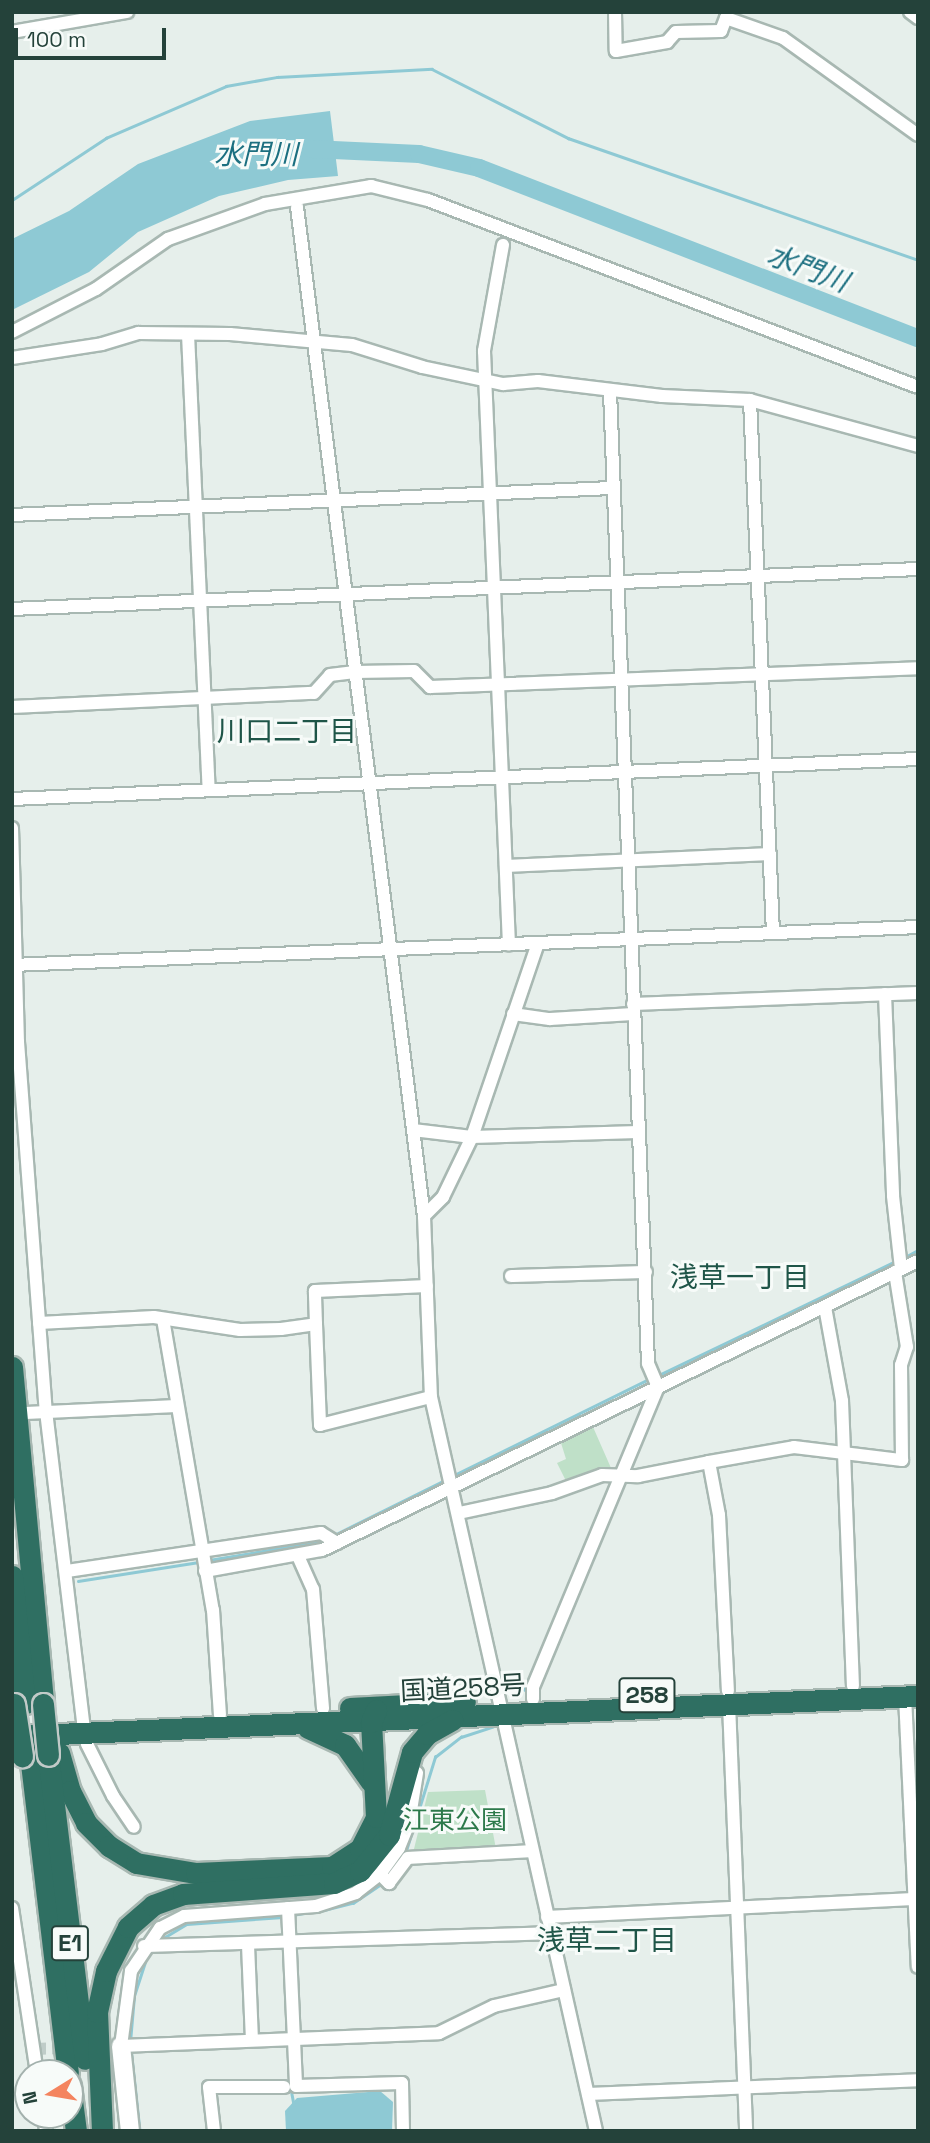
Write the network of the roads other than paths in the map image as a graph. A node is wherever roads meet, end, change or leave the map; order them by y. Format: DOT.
graph roads {
  1 [pos="127,12"];
  2 [pos="615,12"];
  3 [pos="910,12"];
  4 [pos="918,18"];
  5 [pos="12,32"];
  6 [pos="918,135"];
  7 [pos="297,207"];
  8 [pos="503,245"];
  9 [pos="12,332"];
  10 [pos="188,334"];
  11 [pos="317,343"];
  12 [pos="12,358"];
  13 [pos="485,380"];
  14 [pos="918,387"];
  15 [pos="610,392"];
  16 [pos="751,400"];
  17 [pos="918,446"];
  18 [pos="611,488"];
  19 [pos="490,495"];
  20 [pos="335,500"];
  21 [pos="195,506"];
  22 [pos="12,515"];
  23 [pos="918,569"];
  24 [pos="759,577"];
  25 [pos="616,583"];
  26 [pos="493,587"];
  27 [pos="347,596"];
  28 [pos="198,602"];
  29 [pos="12,609"];
  30 [pos="918,668"];
  31 [pos="355,672"];
  32 [pos="763,673"];
  33 [pos="620,680"];
  34 [pos="498,686"];
  35 [pos="204,697"];
  36 [pos="12,707"];
  37 [pos="918,759"];
  38 [pos="767,766"];
  39 [pos="623,772"];
  40 [pos="500,778"];
  41 [pos="369,783"];
  42 [pos="209,790"];
  43 [pos="12,799"];
  44 [pos="12,828"];
  45 [pos="770,854"];
  46 [pos="628,862"];
  47 [pos="506,866"];
  48 [pos="918,927"];
  49 [pos="773,933"];
  50 [pos="631,938"];
  51 [pos="538,943"];
  52 [pos="509,944"];
  53 [pos="390,947"];
  54 [pos="15,965"];
  55 [pos="918,993"];
  56 [pos="885,994"];
  57 [pos="633,1009"];
  58 [pos="513,1014"];
  59 [pos="413,1129"];
  60 [pos="638,1132"];
  61 [pos="472,1137"];
  62 [pos="19,1147"];
  63 [pos="424,1216"];
  64 [pos="918,1261"];
  65 [pos="899,1265"];
  66 [pos="646,1272"];
  67 [pos="511,1276"];
  68 [pos="427,1286"];
  69 [pos="825,1307"];
  70 [pos="163,1319"];
  71 [pos="39,1323"];
  72 [pos="316,1324"];
  73 [pos="12,1367"];
  74 [pos="656,1380"];
  75 [pos="431,1398"];
  76 [pos="176,1406"];
  77 [pos="46,1411"];
  78 [pos="26,1413"];
  79 [pos="842,1451"];
  80 [pos="709,1462"];
  81 [pos="618,1474"];
  82 [pos="451,1480"];
  83 [pos="459,1513"];
  84 [pos="332,1539"];
  85 [pos="298,1556"];
  86 [pos="203,1562"];
  87 [pos="67,1571"];
  88 [pos="12,1576"];
  89 [pos="853,1686"];
  90 [pos="913,1692"];
  91 [pos="728,1698"];
  92 [pos="533,1699"];
  93 [pos="26,1706"];
  94 [pos="502,1706"];
  95 [pos="323,1709"];
  96 [pos="220,1716"];
  97 [pos="460,1716"];
  98 [pos="379,1717"];
  99 [pos="290,1725"];
  100 [pos="84,1728"];
  101 [pos="12,1736"];
  102 [pos="40,1755"];
  103 [pos="410,1776"];
  104 [pos="376,1805"];
  105 [pos="134,1827"];
  106 [pos="532,1851"];
  107 [pos="380,1874"];
  108 [pos="917,1899"];
  109 [pos="737,1908"];
  110 [pos="12,1909"];
  111 [pos="288,1913"];
  112 [pos="547,1917"];
  113 [pos="550,1933"];
  114 [pos="286,1944"];
  115 [pos="248,1945"];
  116 [pos="150,1948"];
  117 [pos="918,1967"];
  118 [pos="564,1990"];
  119 [pos="290,2039"];
  120 [pos="252,2040"];
  121 [pos="127,2046"];
  122 [pos="35,2059"];
  123 [pos="66,2059"];
  124 [pos="918,2080"];
  125 [pos="284,2087"];
  126 [pos="744,2089"];
  127 [pos="588,2094"];
  128 [pos="95,2131"];
  129 [pos="102,2131"];
  130 [pos="130,2131"];
  131 [pos="214,2131"];
  132 [pos="403,2131"];
  133 [pos="596,2131"];
  134 [pos="746,2131"];
  1 -- 5 [label="street"];
  2 -- 6 [label="street"];
  3 -- 4 [label="street"];
  7 -- 11 [label="street"];
  8 -- 13 [label="street"];
  9 -- 14 [label="street"];
  10 -- 11 [label="street"];
  10 -- 12 [label="street"];
  10 -- 21 [label="street"];
  11 -- 13 [label="street"];
  11 -- 20 [label="street"];
  13 -- 15 [label="street"];
  13 -- 19 [label="street"];
  15 -- 16 [label="street"];
  15 -- 18 [label="street"];
  16 -- 17 [label="street"];
  16 -- 24 [label="street"];
  18 -- 19 [label="street"];
  18 -- 25 [label="street"];
  19 -- 20 [label="street"];
  19 -- 26 [label="street"];
  20 -- 21 [label="street"];
  20 -- 27 [label="street"];
  21 -- 22 [label="street"];
  21 -- 28 [label="street"];
  23 -- 24 [label="street"];
  24 -- 25 [label="street"];
  24 -- 32 [label="street"];
  25 -- 26 [label="street"];
  25 -- 33 [label="street"];
  26 -- 27 [label="street"];
  26 -- 34 [label="street"];
  27 -- 28 [label="street"];
  27 -- 31 [label="street"];
  28 -- 29 [label="street"];
  28 -- 35 [label="street"];
  30 -- 32 [label="street"];
  31 -- 34 [label="street"];
  31 -- 35 [label="street"];
  31 -- 41 [label="street"];
  32 -- 33 [label="street"];
  32 -- 38 [label="street"];
  33 -- 34 [label="street"];
  33 -- 39 [label="street"];
  34 -- 40 [label="street"];
  35 -- 36 [label="street"];
  35 -- 42 [label="street"];
  37 -- 38 [label="street"];
  38 -- 39 [label="street"];
  38 -- 45 [label="street"];
  39 -- 40 [label="street"];
  39 -- 46 [label="street"];
  40 -- 41 [label="street"];
  40 -- 47 [label="street"];
  41 -- 42 [label="street"];
  41 -- 53 [label="street"];
  42 -- 43 [label="street"];
  44 -- 54 [label="street"];
  45 -- 46 [label="street"];
  45 -- 49 [label="street"];
  46 -- 47 [label="street"];
  46 -- 50 [label="street"];
  47 -- 52 [label="street"];
  48 -- 49 [label="street"];
  49 -- 50 [label="street"];
  50 -- 51 [label="street"];
  50 -- 57 [label="street"];
  51 -- 52 [label="street"];
  51 -- 58 [label="street"];
  52 -- 53 [label="street"];
  53 -- 54 [label="street"];
  53 -- 59 [label="street"];
  54 -- 62 [label="street"];
  55 -- 56 [label="street"];
  56 -- 57 [label="street"];
  56 -- 65 [label="street"];
  57 -- 58 [label="street"];
  57 -- 60 [label="street"];
  58 -- 61 [label="street"];
  59 -- 61 [label="street"];
  59 -- 63 [label="street"];
  60 -- 61 [label="street"];
  60 -- 66 [label="street"];
  61 -- 63 [label="street"];
  62 -- 71 [label="street"];
  63 -- 68 [label="street"];
  64 -- 65 [label="street"];
  65 -- 69 [label="street"];
  65 -- 79 [label="street"];
  66 -- 67 [label="street"];
  66 -- 74 [label="street"];
  68 -- 72 [label="street"];
  68 -- 75 [label="street"];
  69 -- 74 [label="street"];
  69 -- 79 [label="street"];
  70 -- 71 [label="street"];
  70 -- 72 [label="street"];
  70 -- 76 [label="street"];
  71 -- 77 [label="street"];
  72 -- 75 [label="street"];
  73 -- 93 [label="highway"];
  74 -- 81 [label="street"];
  74 -- 82 [label="street"];
  75 -- 82 [label="street"];
  76 -- 77 [label="street"];
  76 -- 86 [label="street"];
  77 -- 78 [label="street"];
  77 -- 87 [label="street"];
  79 -- 80 [label="street"];
  79 -- 89 [label="street"];
  80 -- 81 [label="street"];
  80 -- 91 [label="street"];
  81 -- 83 [label="street"];
  81 -- 92 [label="street"];
  82 -- 83 [label="street"];
  82 -- 84 [label="street"];
  83 -- 94 [label="street"];
  84 -- 85 [label="street"];
  84 -- 86 [label="street"];
  85 -- 86 [label="street"];
  85 -- 95 [label="street"];
  86 -- 87 [label="street"];
  86 -- 96 [label="street"];
  87 -- 100 [label="street"];
  88 -- 93 [label="highway, E1"];
  89 -- 90 [label="highway, 国道258号 / 258"];
  89 -- 91 [label="highway, 国道258号 / 258"];
  90 -- 91 [label="highway, 国道258号 / 258"];
  90 -- 108 [label="street"];
  91 -- 92 [label="highway, 国道258号 / 258"];
  91 -- 94 [label="highway, 国道258号 / 258"];
  91 -- 109 [label="street"];
  92 -- 94 [label="highway, 国道258号 / 258"];
  93 -- 100 [label="highway, 国道258号 / 258"];
  93 -- 102 [label="highway"];
  93 -- 102 [label="highway, E1"];
  94 -- 97 [label="highway, 国道258号 / 258"];
  94 -- 98 [label="highway, 国道258号 / 258"];
  94 -- 106 [label="street"];
  95 -- 96 [label="highway, 国道258号 / 258"];
  95 -- 98 [label="highway, 国道258号 / 258"];
  96 -- 100 [label="highway, 国道258号 / 258"];
  97 -- 98 [label="highway, 国道258号 / 258"];
  97 -- 103 [label="highway"];
  98 -- 99 [label="highway, 国道258号 / 258"];
  98 -- 103 [label="highway"];
  98 -- 104 [label="highway"];
  99 -- 100 [label="highway, 国道258号 / 258"];
  99 -- 104 [label="highway"];
  100 -- 101 [label="highway, 国道258号 / 258"];
  100 -- 105 [label="street"];
  102 -- 104 [label="highway"];
  102 -- 123 [label="highway, E1"];
  102 -- 128 [label="highway, E1"];
  103 -- 107 [label="street"];
  103 -- 129 [label="highway"];
  106 -- 107 [label="street"];
  106 -- 112 [label="street"];
  107 -- 111 [label="street"];
  108 -- 109 [label="street"];
  108 -- 117 [label="street"];
  109 -- 112 [label="street"];
  109 -- 126 [label="street"];
  110 -- 122 [label="street"];
  111 -- 114 [label="street"];
  111 -- 116 [label="street"];
  112 -- 113 [label="street"];
  113 -- 114 [label="street"];
  113 -- 118 [label="street"];
  114 -- 115 [label="street"];
  114 -- 119 [label="street"];
  115 -- 116 [label="street"];
  115 -- 120 [label="street"];
  116 -- 121 [label="street"];
  118 -- 119 [label="street"];
  118 -- 127 [label="street"];
  119 -- 120 [label="street"];
  119 -- 132 [label="street"];
  120 -- 121 [label="street"];
  121 -- 130 [label="street"];
  124 -- 126 [label="street"];
  125 -- 131 [label="street"];
  126 -- 127 [label="street"];
  126 -- 134 [label="street"];
  127 -- 133 [label="street"];
}
